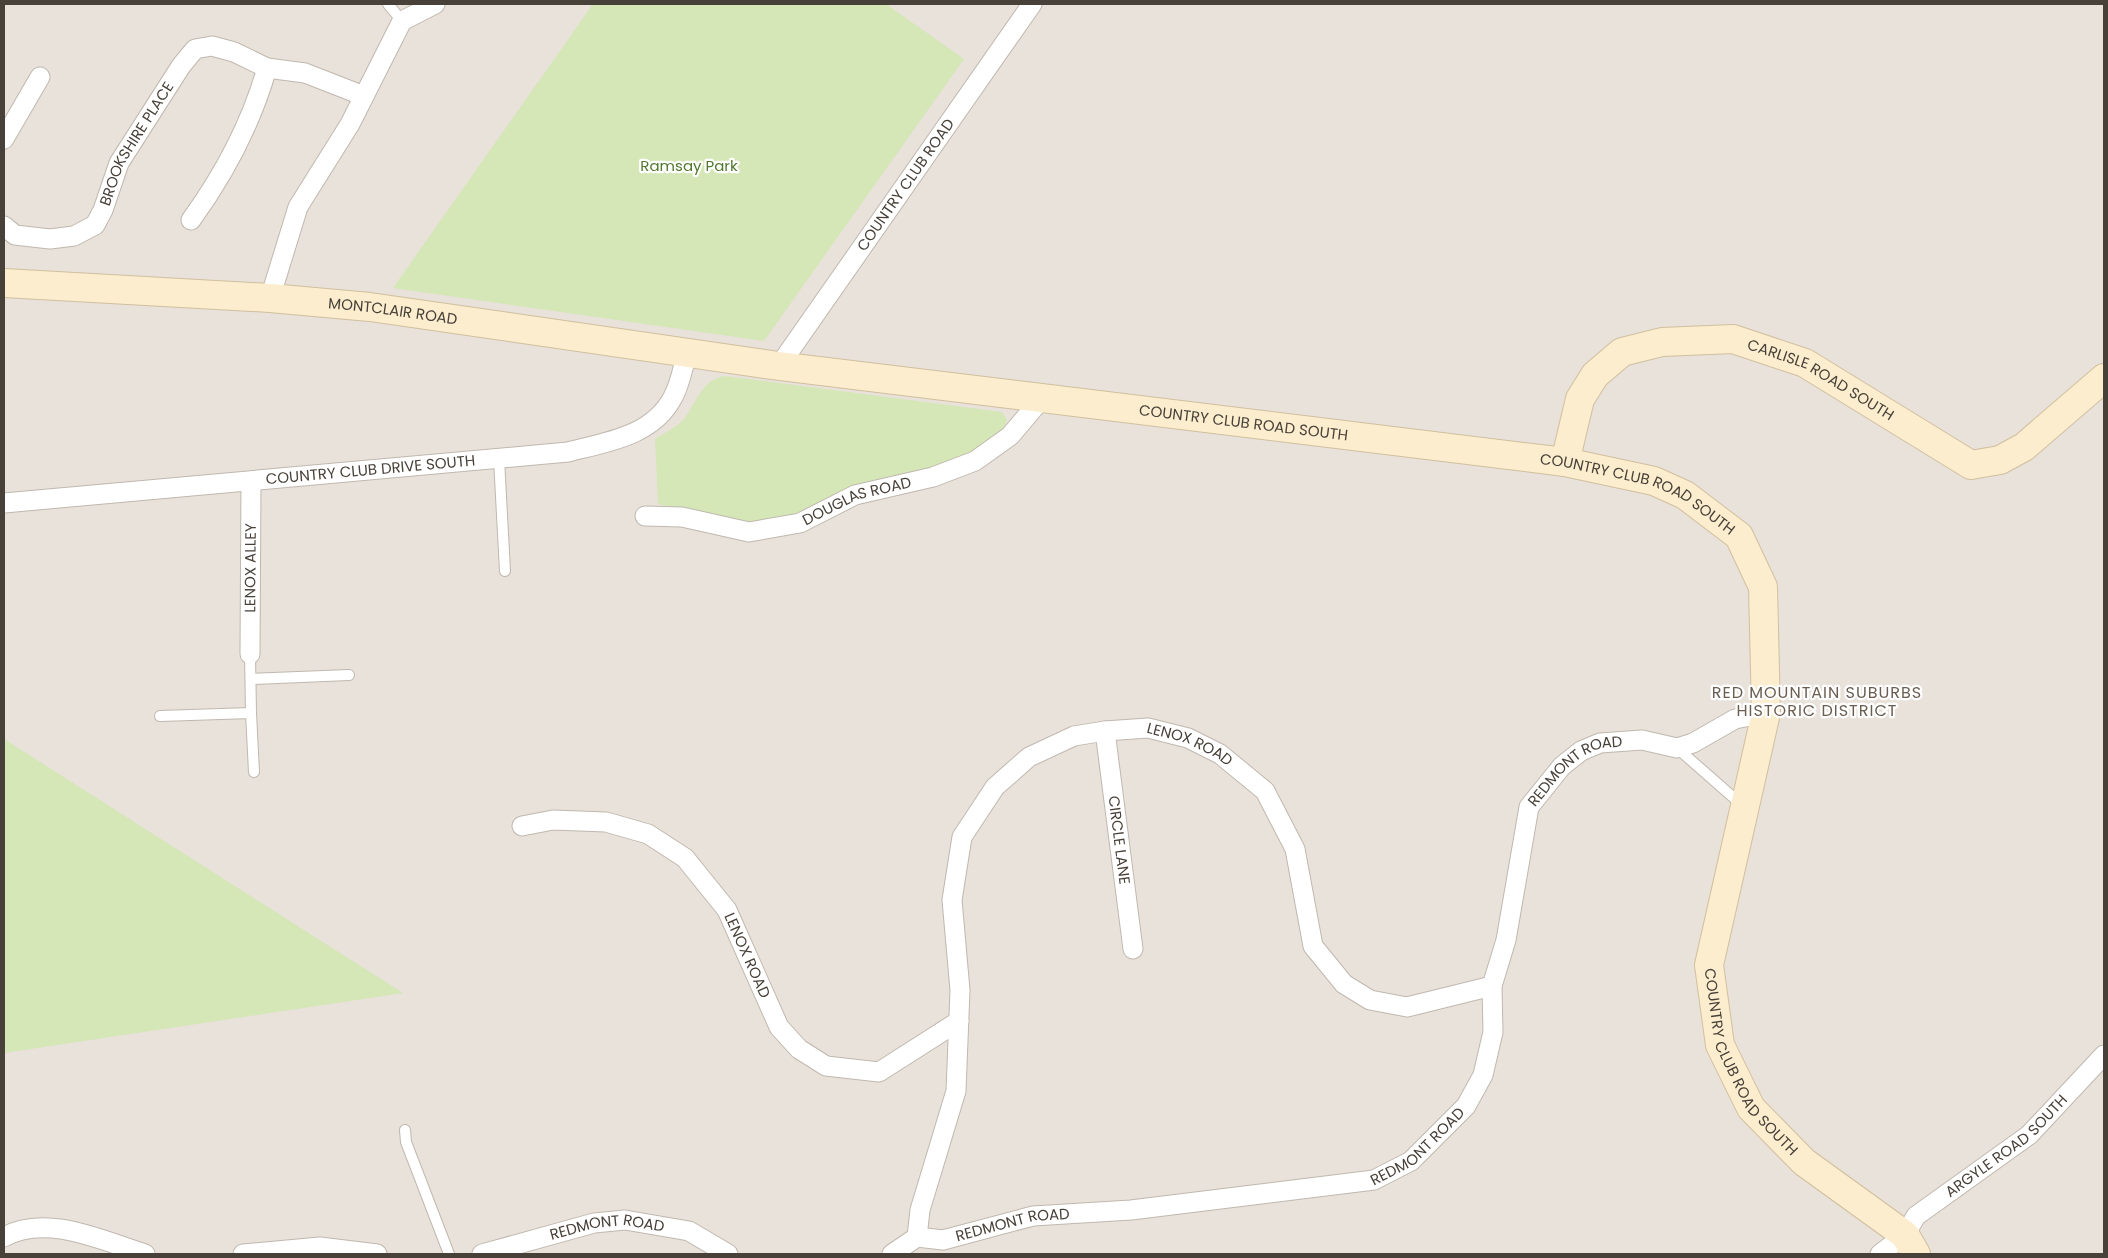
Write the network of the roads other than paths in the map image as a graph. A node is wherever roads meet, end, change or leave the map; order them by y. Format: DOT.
graph roads {
  1 [pos="388,4"];
  2 [pos="435,4"];
  3 [pos="1032,4"];
  4 [pos="402,21"];
  5 [pos="267,68"];
  6 [pos="40,77"];
  7 [pos="364,96"];
  8 [pos="4,139"];
  9 [pos="191,220"];
  10 [pos="4,226"];
  11 [pos="4,283"];
  12 [pos="270,298"];
  13 [pos="687,353"];
  14 [pos="778,366"];
  15 [pos="2104,378"];
  16 [pos="1043,397"];
  17 [pos="499,459"];
  18 [pos="1566,462"];
  19 [pos="252,481"];
  20 [pos="4,503"];
  21 [pos="644,516"];
  22 [pos="505,571"];
  23 [pos="250,654"];
  24 [pos="348,675"];
  25 [pos="251,679"];
  26 [pos="251,713"];
  27 [pos="1766,713"];
  28 [pos="160,716"];
  29 [pos="1105,731"];
  30 [pos="1677,748"];
  31 [pos="254,772"];
  32 [pos="1744,808"];
  33 [pos="522,826"];
  34 [pos="1132,949"];
  35 [pos="1492,986"];
  36 [pos="959,1021"];
  37 [pos="2104,1055"];
  38 [pos="405,1130"];
  39 [pos="4,1237"];
  40 [pos="917,1237"];
  41 [pos="1911,1245"];
  42 [pos="146,1254"];
  43 [pos="243,1254"];
  44 [pos="377,1254"];
  45 [pos="449,1254"];
  46 [pos="482,1254"];
  47 [pos="728,1254"];
  48 [pos="892,1254"];
  49 [pos="1880,1254"];
  1 -- 4 [label="lane"];
  2 -- 4 [label="street"];
  3 -- 14 [label="street, COUNTRY CLUB ROAD"];
  4 -- 7 [label="street"];
  5 -- 7 [label="street, BROOKSHIRE PLACE"];
  5 -- 9 [label="street"];
  5 -- 10 [label="street, BROOKSHIRE PLACE"];
  6 -- 8 [label="street"];
  7 -- 12 [label="street"];
  11 -- 12 [label="main road, MONTCLAIR ROAD"];
  12 -- 13 [label="main road, MONTCLAIR ROAD"];
  13 -- 14 [label="main road, MONTCLAIR ROAD"];
  13 -- 17 [label="street, COUNTRY CLUB DRIVE SOUTH"];
  14 -- 16 [label="main road, COUNTRY CLUB ROAD SOUTH"];
  15 -- 18 [label="main road, CARLISLE ROAD SOUTH"];
  16 -- 18 [label="main road, COUNTRY CLUB ROAD SOUTH"];
  16 -- 21 [label="street, DOUGLAS ROAD"];
  17 -- 19 [label="street, COUNTRY CLUB DRIVE SOUTH"];
  17 -- 22 [label="lane"];
  18 -- 27 [label="main road, COUNTRY CLUB ROAD SOUTH"];
  19 -- 20 [label="street, COUNTRY CLUB DRIVE SOUTH"];
  19 -- 23 [label="street, LENOX ALLEY"];
  23 -- 25 [label="lane"];
  24 -- 25 [label="lane"];
  25 -- 26 [label="lane"];
  26 -- 28 [label="lane"];
  26 -- 31 [label="lane"];
  27 -- 30 [label="street"];
  27 -- 32 [label="main road, COUNTRY CLUB ROAD SOUTH"];
  29 -- 34 [label="street, CIRCLE LANE"];
  29 -- 35 [label="street, LENOX ROAD"];
  29 -- 36 [label="street, LENOX ROAD"];
  30 -- 32 [label="lane, REDMONT ROAD"];
  30 -- 35 [label="street, REDMONT ROAD"];
  32 -- 41 [label="main road, COUNTRY CLUB ROAD SOUTH"];
  33 -- 36 [label="street, LENOX ROAD"];
  35 -- 40 [label="street, REDMONT ROAD"];
  36 -- 40 [label="street, LENOX ROAD"];
  37 -- 41 [label="street, ARGYLE ROAD SOUTH"];
  38 -- 45 [label="lane"];
  39 -- 42 [label="street"];
  40 -- 48 [label="street"];
  41 -- 49 [label="street"];
  43 -- 44 [label="street"];
  46 -- 47 [label="street, REDMONT ROAD"];
}
